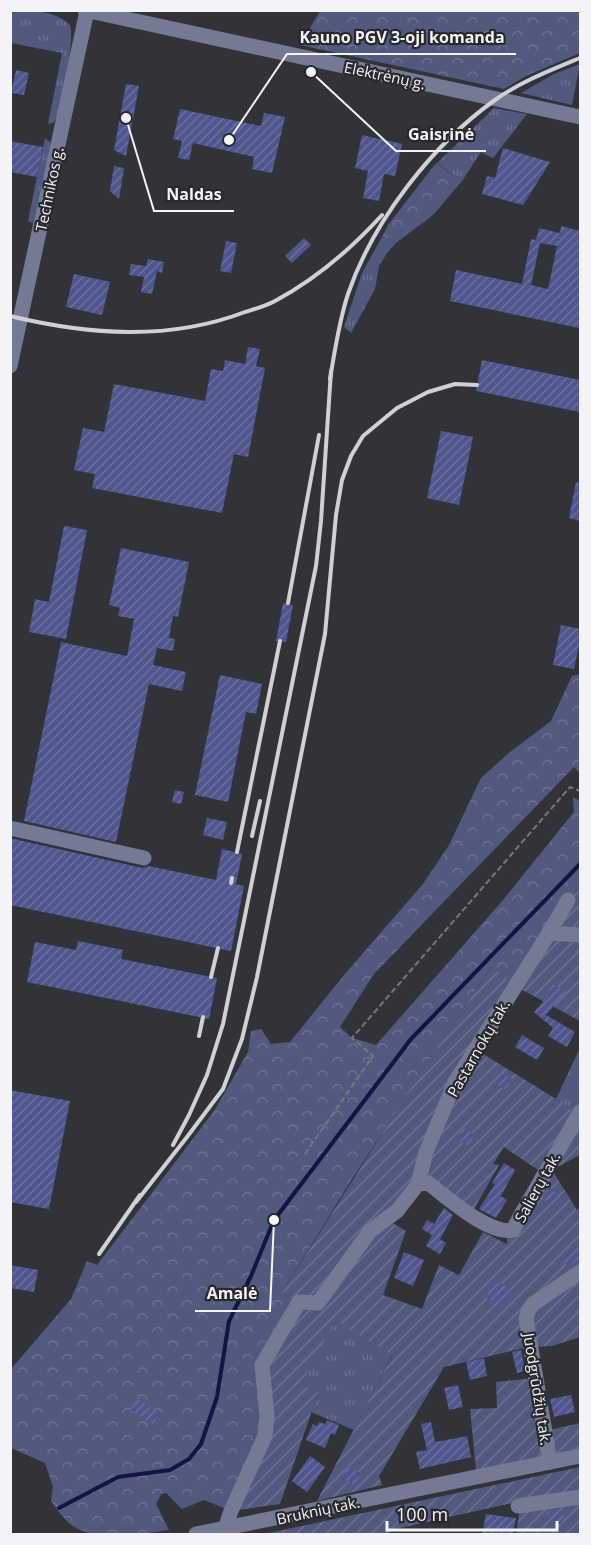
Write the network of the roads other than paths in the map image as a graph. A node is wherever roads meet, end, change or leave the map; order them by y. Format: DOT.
graph roads {
  1 [pos="86,11"];
  2 [pos="580,117"];
  3 [pos="10,366"];
  4 [pos="10,828"];
  5 [pos="144,858"];
  6 [pos="568,900"];
  7 [pos="549,933"];
  8 [pos="580,935"];
  9 [pos="580,1112"];
  10 [pos="418,1184"];
  11 [pos="580,1272"];
  12 [pos="580,1456"];
  13 [pos="550,1462"];
  14 [pos="580,1497"];
  15 [pos="518,1506"];
  16 [pos="225,1529"];
  17 [pos="196,1534"];
  1 -- 2 [label="street, Elektrėnų g."];
  1 -- 3 [label="street, Technikos g."];
  4 -- 5 [label="street"];
  6 -- 7 [label="street, Pastarnokų tak."];
  7 -- 8 [label="street"];
  7 -- 10 [label="street, Pastarnokų tak."];
  9 -- 10 [label="street, Salierų tak."];
  10 -- 16 [label="street, Pastarnokų tak."];
  11 -- 13 [label="street, Juodgrūdžių tak."];
  12 -- 13 [label="street, Bruknių tak."];
  13 -- 16 [label="street, Bruknių tak."];
  14 -- 15 [label="street"];
  16 -- 17 [label="street, Bruknių tak."];
}
